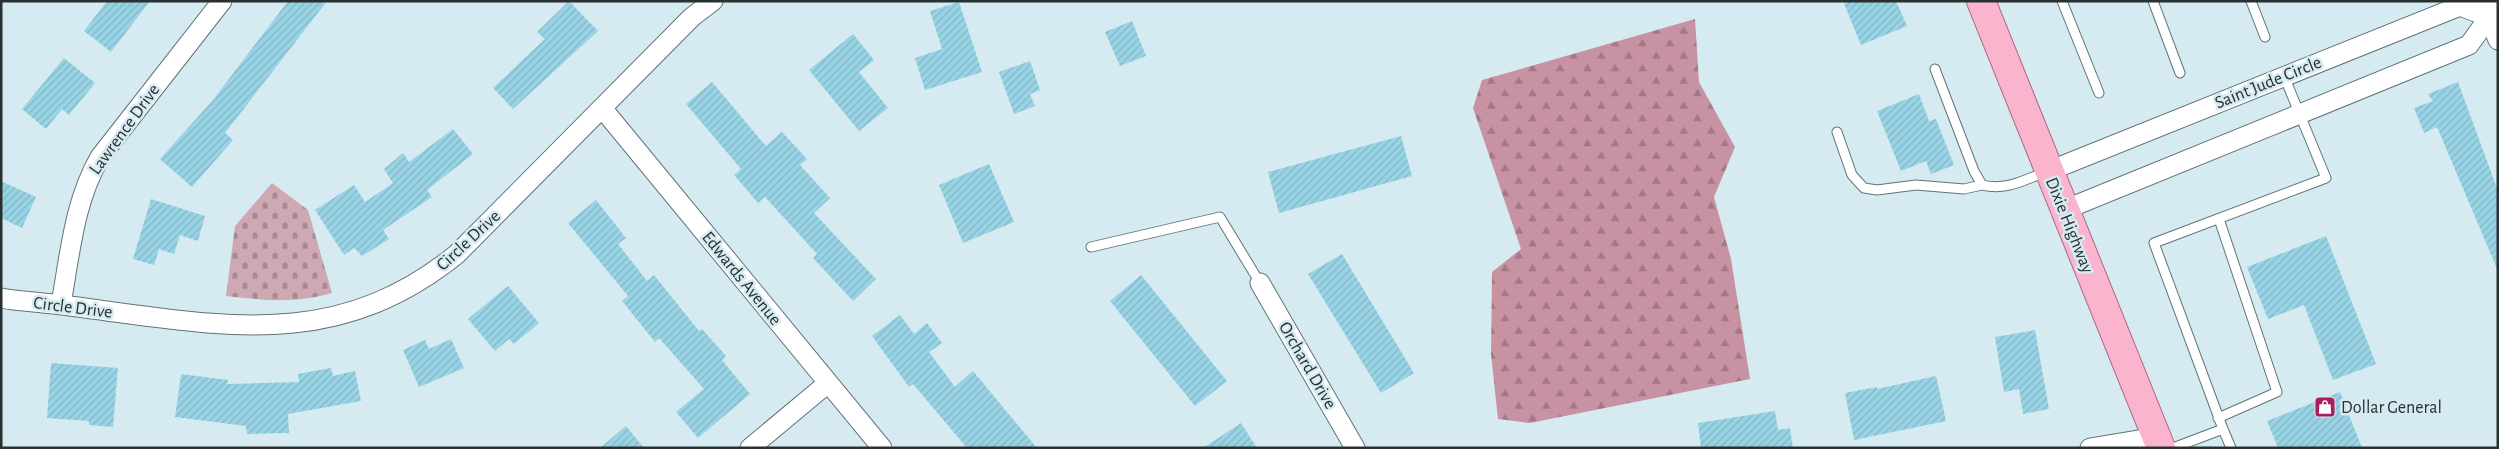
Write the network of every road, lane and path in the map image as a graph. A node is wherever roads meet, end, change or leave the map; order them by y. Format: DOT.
graph roads {
  1 [pos="222,1"];
  2 [pos="713,1"];
  3 [pos="2062,1"];
  4 [pos="2153,1"];
  5 [pos="2251,1"];
  6 [pos="1985,3"];
  7 [pos="2490,9"];
  8 [pos="2265,37"];
  9 [pos="2498,40"];
  10 [pos="1935,68"];
  11 [pos="2180,73"];
  12 [pos="2284,76"];
  13 [pos="2099,93"];
  14 [pos="602,108"];
  15 [pos="2301,114"];
  16 [pos="1837,132"];
  17 [pos="2048,170"];
  18 [pos="1982,185"];
  19 [pos="2064,210"];
  20 [pos="2219,218"];
  21 [pos="1091,247"];
  22 [pos="1260,283"];
  23 [pos="1,298"];
  24 [pos="61,304"];
  25 [pos="828,383"];
  26 [pos="2218,418"];
  27 [pos="2222,429"];
  28 [pos="2163,444"];
  29 [pos="750,448"];
  30 [pos="882,448"];
  31 [pos="1356,448"];
  32 [pos="2090,448"];
  33 [pos="2231,448"];
  1 -- 24 [label="street, Lawrence Drive"];
  2 -- 14 [label="street, Circle Drive"];
  3 -- 13 [label="lane"];
  4 -- 11 [label="lane"];
  5 -- 8 [label="lane"];
  6 -- 17 [label="main road, Dixie Highway"];
  7 -- 9 [label="street"];
  7 -- 12 [label="street, Saint Jude Circle"];
  7 -- 15 [label="street"];
  10 -- 18 [label="lane"];
  12 -- 15 [label="lane"];
  12 -- 17 [label="street, Saint Jude Circle"];
  14 -- 24 [label="street, Circle Drive"];
  14 -- 25 [label="street, Edwards Avenue"];
  15 -- 19 [label="street"];
  15 -- 20 [label="lane"];
  16 -- 18 [label="lane"];
  17 -- 18 [label="lane"];
  17 -- 19 [label="main road, Dixie Highway"];
  19 -- 28 [label="main road, Dixie Highway"];
  20 -- 26 [label="lane"];
  20 -- 26 [label="lane"];
  21 -- 22 [label="lane"];
  22 -- 31 [label="street, Orchard Drive"];
  23 -- 24 [label="street, Circle Drive"];
  25 -- 29 [label="street"];
  25 -- 30 [label="street, Edwards Avenue"];
  26 -- 27 [label="lane"];
  27 -- 28 [label="lane"];
  27 -- 33 [label="lane"];
  28 -- 32 [label="street"];
}
